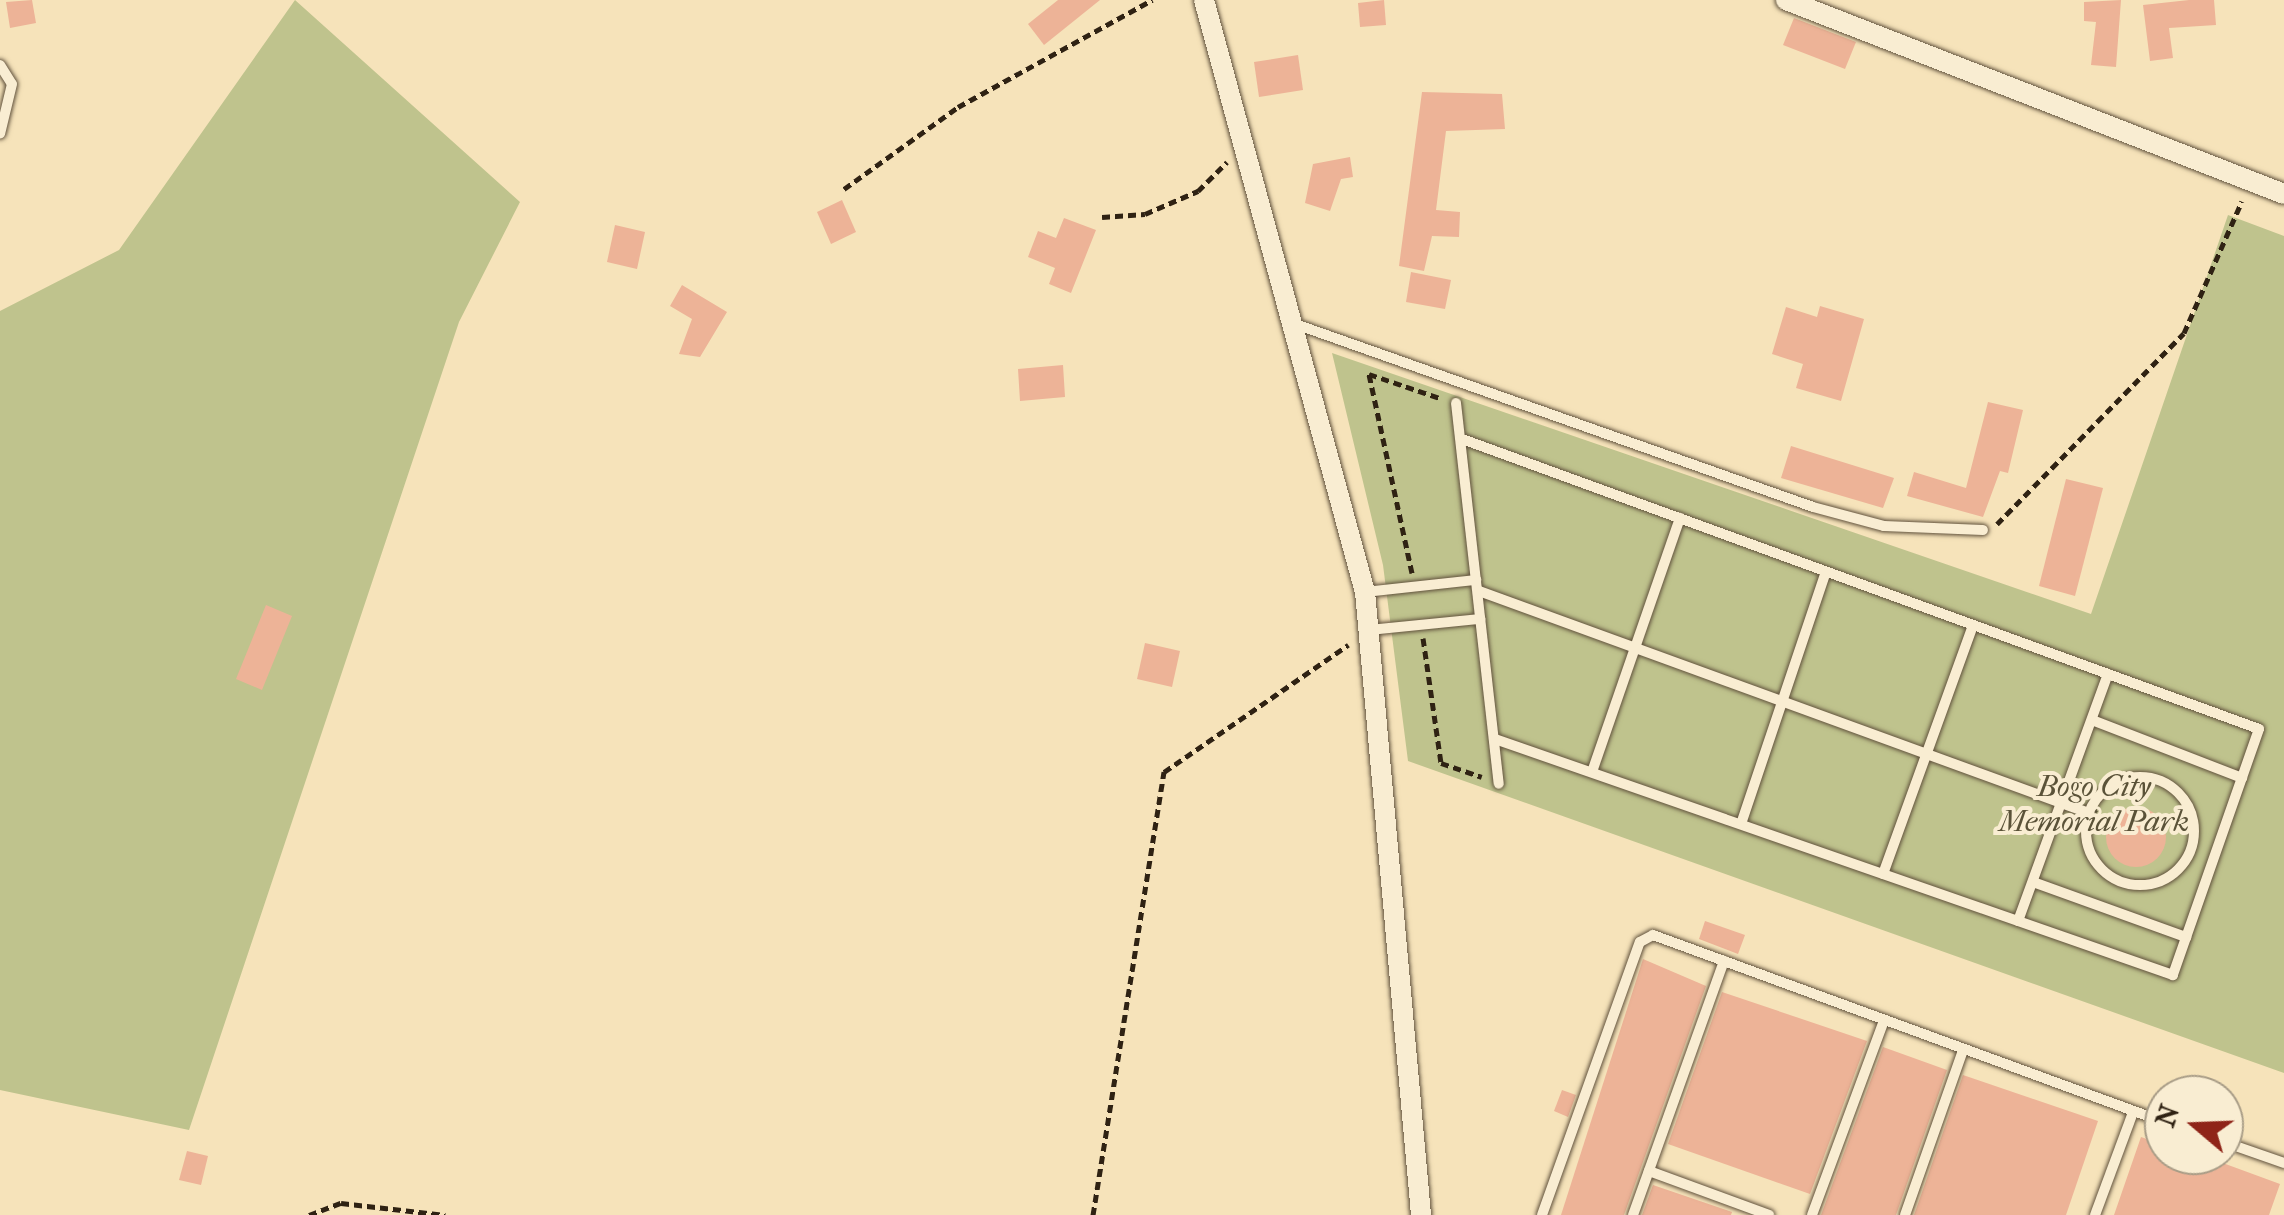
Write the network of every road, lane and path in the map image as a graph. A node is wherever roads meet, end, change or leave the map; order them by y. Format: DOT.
graph roads {
  1 [pos="1152,0"];
  2 [pos="1204,0"];
  3 [pos="1786,0"];
  4 [pos="0,64"];
  5 [pos="0,134"];
  6 [pos="1239,149"];
  7 [pos="844,189"];
  8 [pos="2279,193"];
  9 [pos="1102,217"];
  10 [pos="1298,325"];
  11 [pos="1456,403"];
  12 [pos="1462,439"];
  13 [pos="1680,518"];
  14 [pos="1983,530"];
  15 [pos="1826,572"];
  16 [pos="1478,585"];
  17 [pos="1415,586"];
  18 [pos="1365,592"];
  19 [pos="1480,618"];
  20 [pos="1421,625"];
  21 [pos="1974,626"];
  22 [pos="1368,630"];
  23 [pos="1635,648"];
  24 [pos="2108,674"];
  25 [pos="1782,701"];
  26 [pos="2092,720"];
  27 [pos="1495,738"];
  28 [pos="1926,754"];
  29 [pos="1592,772"];
  30 [pos="2242,778"];
  31 [pos="1499,784"];
  32 [pos="2062,804"];
  33 [pos="2088,813"];
  34 [pos="1741,824"];
  35 [pos="2192,848"];
  36 [pos="2214,855"];
  37 [pos="1883,874"];
  38 [pos="2033,882"];
  39 [pos="2018,922"];
  40 [pos="2186,937"];
  41 [pos="1724,961"];
  42 [pos="1884,1020"];
  43 [pos="1963,1050"];
  44 [pos="2134,1112"];
  45 [pos="2144,1115"];
  46 [pos="2244,1149"];
  47 [pos="2284,1163"];
  48 [pos="1650,1171"];
  49 [pos="1730,1201"];
  50 [pos="309,1215"];
  51 [pos="445,1215"];
  52 [pos="1093,1215"];
  53 [pos="1420,1215"];
  54 [pos="1542,1215"];
  55 [pos="1633,1215"];
  56 [pos="1725,1215"];
  57 [pos="1769,1215"];
  58 [pos="1812,1215"];
  59 [pos="1904,1215"];
  60 [pos="2095,1215"];
  1 -- 7 [label="path"];
  2 -- 6 [label="street"];
  3 -- 8 [label="street"];
  4 -- 5 [label="lane"];
  6 -- 9 [label="path"];
  6 -- 10 [label="street"];
  8 -- 14 [label="path"];
  10 -- 14 [label="lane"];
  10 -- 18 [label="street"];
  11 -- 12 [label="lane"];
  11 -- 17 [label="path"];
  12 -- 13 [label="lane"];
  12 -- 16 [label="lane"];
  13 -- 15 [label="lane"];
  13 -- 23 [label="lane"];
  15 -- 21 [label="lane"];
  15 -- 25 [label="lane"];
  16 -- 17 [label="lane"];
  16 -- 19 [label="lane"];
  16 -- 23 [label="lane"];
  17 -- 18 [label="lane"];
  18 -- 22 [label="street"];
  19 -- 20 [label="lane"];
  19 -- 27 [label="lane"];
  20 -- 22 [label="lane"];
  20 -- 31 [label="path"];
  21 -- 24 [label="lane"];
  21 -- 28 [label="lane"];
  22 -- 52 [label="path"];
  22 -- 53 [label="street"];
  23 -- 25 [label="lane"];
  23 -- 29 [label="lane"];
  24 -- 26 [label="lane"];
  24 -- 30 [label="lane"];
  25 -- 28 [label="lane"];
  25 -- 34 [label="lane"];
  26 -- 30 [label="lane"];
  26 -- 32 [label="lane"];
  27 -- 29 [label="lane"];
  27 -- 31 [label="lane"];
  28 -- 32 [label="lane"];
  28 -- 37 [label="lane"];
  29 -- 34 [label="lane"];
  30 -- 36 [label="lane"];
  32 -- 33 [label="lane"];
  32 -- 38 [label="lane"];
  33 -- 35 [label="lane"];
  33 -- 35 [label="lane"];
  34 -- 37 [label="lane"];
  35 -- 36 [label="lane"];
  36 -- 40 [label="lane"];
  37 -- 39 [label="lane"];
  38 -- 39 [label="lane"];
  38 -- 40 [label="lane"];
  39 -- 40 [label="lane"];
  41 -- 42 [label="lane"];
  41 -- 48 [label="lane"];
  41 -- 54 [label="lane"];
  42 -- 43 [label="lane"];
  42 -- 58 [label="lane"];
  43 -- 44 [label="lane"];
  43 -- 59 [label="lane"];
  44 -- 45 [label="lane"];
  44 -- 60 [label="lane"];
  46 -- 47 [label="lane"];
  48 -- 49 [label="lane"];
  48 -- 55 [label="lane"];
  49 -- 56 [label="lane"];
  49 -- 57 [label="lane"];
  50 -- 51 [label="path"];
}
